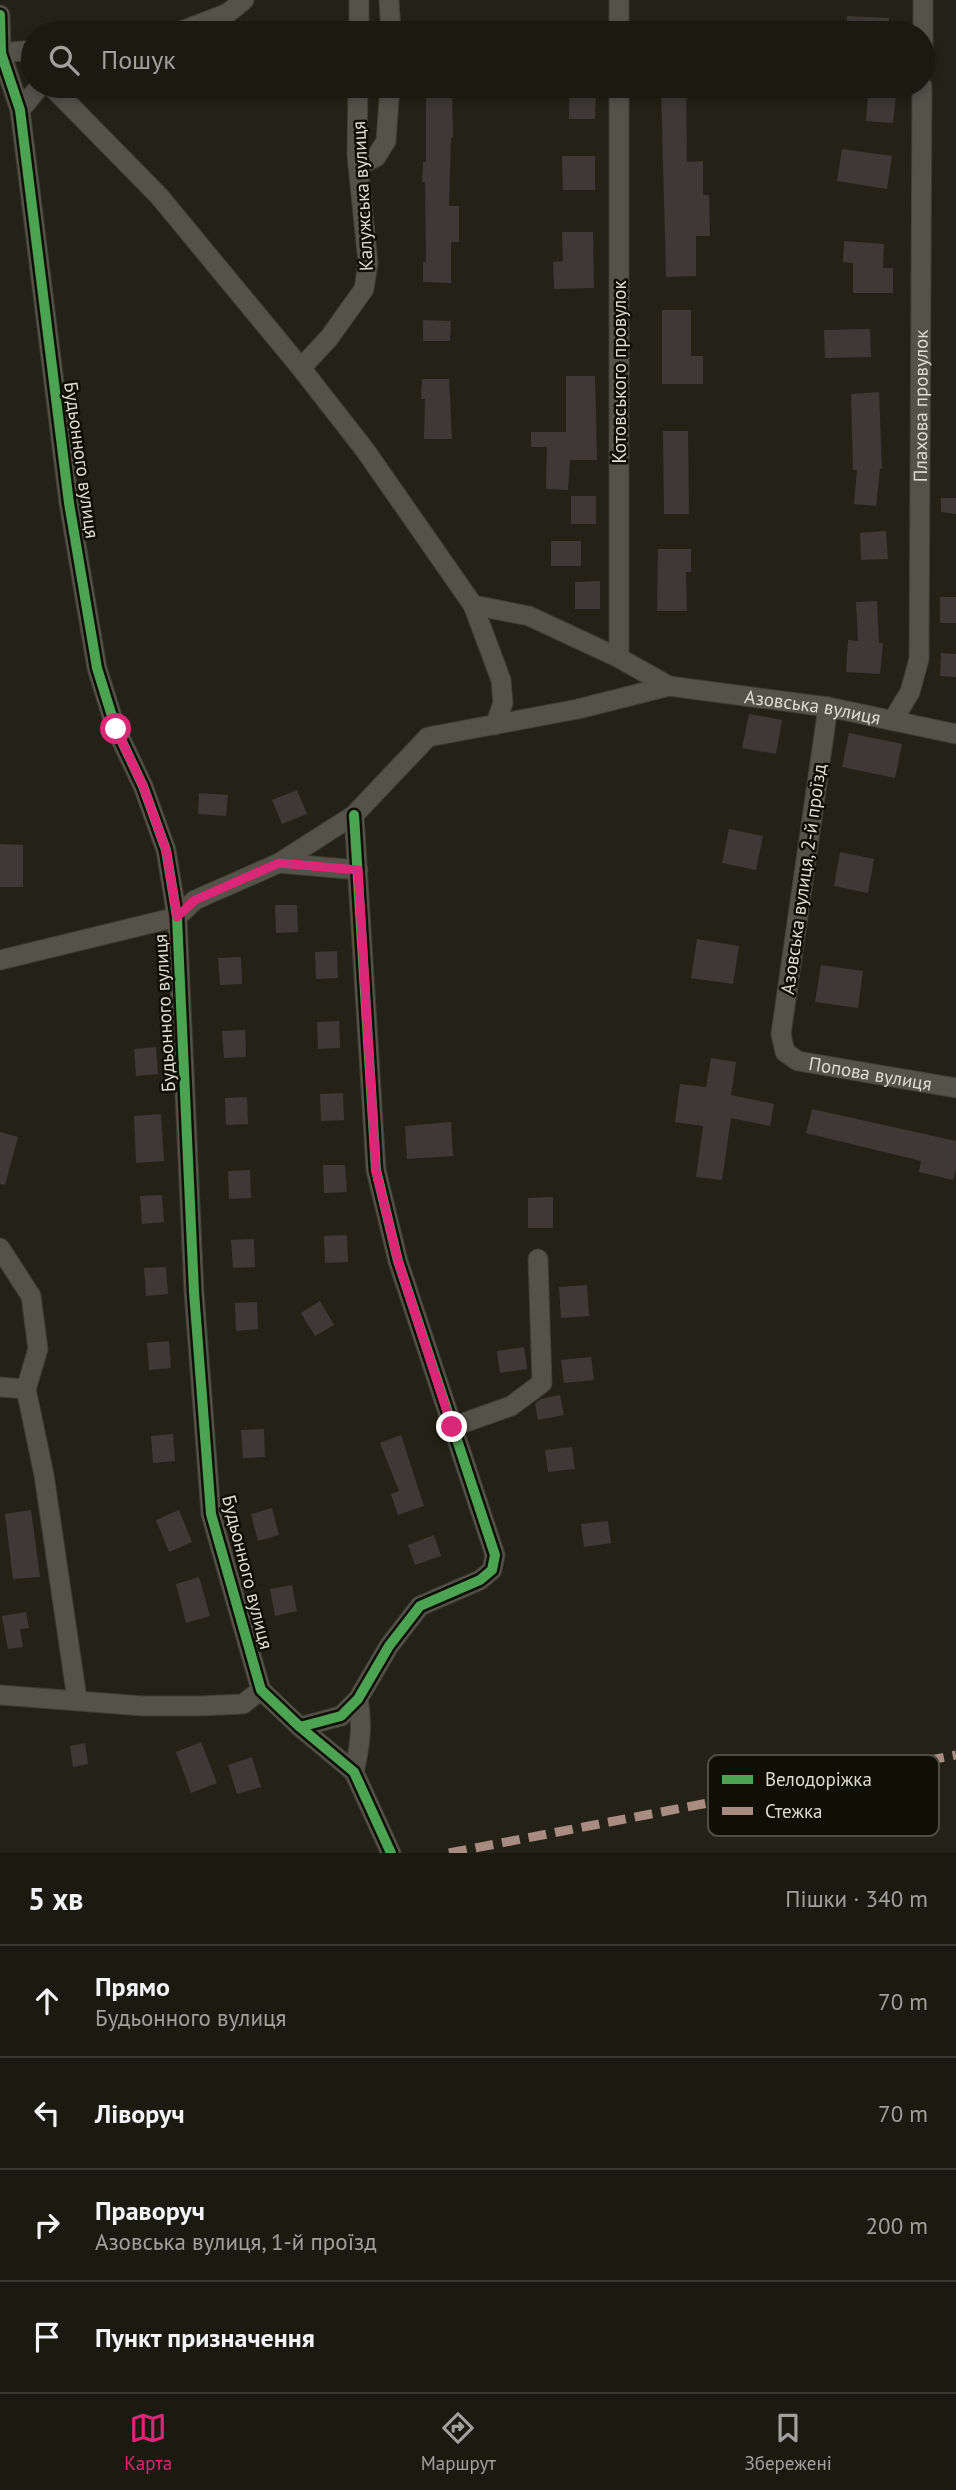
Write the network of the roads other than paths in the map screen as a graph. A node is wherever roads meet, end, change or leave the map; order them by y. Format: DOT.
graph roads {
  1 [pos="244,0"];
  2 [pos="359,0"];
  3 [pos="388,0"];
  4 [pos="619,0"];
  5 [pos="923,0"];
  6 [pos="232,7"];
  7 [pos="0,15"];
  8 [pos="202,21"];
  9 [pos="359,21"];
  10 [pos="390,21"];
  11 [pos="619,21"];
  12 [pos="923,21"];
  13 [pos="21,51"];
  14 [pos="0,53"];
  15 [pos="30,98"];
  16 [pos="63,98"];
  17 [pos="358,98"];
  18 [pos="389,98"];
  19 [pos="619,98"];
  20 [pos="922,98"];
  21 [pos="20,110"];
  22 [pos="358,166"];
  23 [pos="301,368"];
  24 [pos="473,605"];
  25 [pos="620,658"];
  26 [pos="669,686"];
  27 [pos="828,706"];
  28 [pos="893,720"];
  29 [pos="495,724"];
  30 [pos="956,734"];
  31 [pos="354,816"];
  32 [pos="279,863"];
  33 [pos="358,870"];
  34 [pos="177,917"];
  35 [pos="0,960"];
  36 [pos="785,1052"];
  37 [pos="956,1088"];
  38 [pos="0,1248"];
  39 [pos="538,1259"];
  40 [pos="0,1387"];
  41 [pos="26,1389"];
  42 [pos="452,1427"];
  43 [pos="261,1690"];
  44 [pos="0,1695"];
  45 [pos="77,1699"];
  46 [pos="358,1699"];
  47 [pos="300,1727"];
  48 [pos="354,1772"];
  49 [pos="391,1853"];
  1 -- 6 [label="street"];
  2 -- 9 [label="street"];
  3 -- 10 [label="street"];
  4 -- 11 [label="street"];
  5 -- 12 [label="street"];
  6 -- 8 [label="street"];
  7 -- 14 [label="street, Будьонного вулиця"];
  13 -- 14 [label="street"];
  14 -- 21 [label="street, Будьонного вулиця"];
  15 -- 21 [label="street"];
  16 -- 23 [label="street"];
  17 -- 22 [label="street, Калужська вулиця"];
  18 -- 22 [label="street"];
  19 -- 25 [label="street, Котовського провулок"];
  20 -- 28 [label="street, Плахова провулок"];
  21 -- 34 [label="street, Будьонного вулиця"];
  22 -- 23 [label="street, Калужська вулиця"];
  23 -- 24 [label="street"];
  24 -- 25 [label="street"];
  24 -- 29 [label="street"];
  25 -- 26 [label="street"];
  26 -- 27 [label="street, Азовська вулиця"];
  26 -- 29 [label="street"];
  27 -- 28 [label="street, Азовська вулиця"];
  27 -- 36 [label="street, Азовська вулиця, 2-й проїзд"];
  28 -- 30 [label="street, Азовська вулиця"];
  29 -- 31 [label="street"];
  31 -- 32 [label="street"];
  31 -- 33 [label="street"];
  32 -- 33 [label="street"];
  32 -- 34 [label="street"];
  33 -- 42 [label="street"];
  34 -- 35 [label="street"];
  34 -- 43 [label="street, Будьонного вулиця"];
  36 -- 37 [label="street, Попова вулиця"];
  38 -- 41 [label="street"];
  39 -- 42 [label="street"];
  40 -- 41 [label="street"];
  41 -- 45 [label="street"];
  42 -- 46 [label="street"];
  43 -- 45 [label="street"];
  43 -- 47 [label="street"];
  44 -- 45 [label="street"];
  46 -- 47 [label="street"];
  46 -- 48 [label="street"];
  47 -- 48 [label="street"];
  48 -- 49 [label="street"];
}
